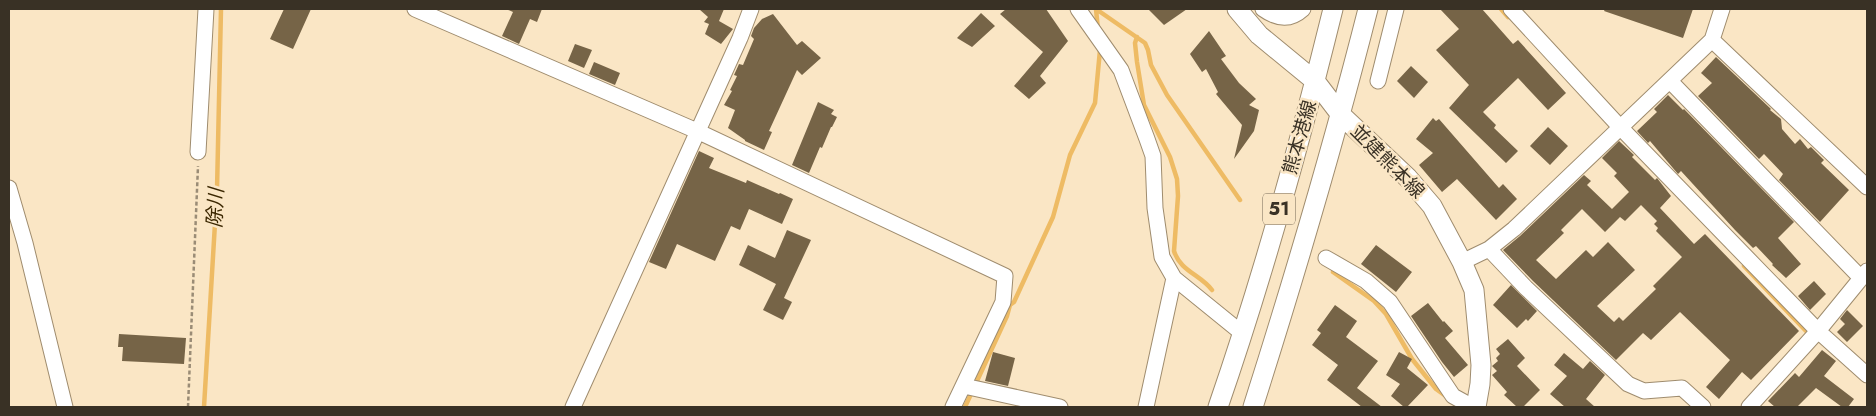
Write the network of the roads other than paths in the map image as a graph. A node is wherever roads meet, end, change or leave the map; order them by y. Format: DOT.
graph roads {
  1 [pos="206,9"];
  2 [pos="415,9"];
  3 [pos="751,9"];
  4 [pos="1078,9"];
  5 [pos="1238,9"];
  6 [pos="1263,9"];
  7 [pos="1303,9"];
  8 [pos="1333,9"];
  9 [pos="1368,9"];
  10 [pos="1396,9"];
  11 [pos="1511,9"];
  12 [pos="1722,9"];
  13 [pos="1712,40"];
  14 [pos="1315,81"];
  15 [pos="1378,81"];
  16 [pos="1670,82"];
  17 [pos="1341,115"];
  18 [pos="1620,127"];
  19 [pos="697,131"];
  20 [pos="198,152"];
  21 [pos="9,188"];
  22 [pos="1867,188"];
  23 [pos="1489,249"];
  24 [pos="1326,258"];
  25 [pos="1462,262"];
  26 [pos="1864,275"];
  27 [pos="1174,278"];
  28 [pos="1818,331"];
  29 [pos="1243,334"];
  30 [pos="1867,375"];
  31 [pos="964,386"];
  32 [pos="65,407"];
  33 [pos="573,407"];
  34 [pos="953,407"];
  35 [pos="1060,407"];
  36 [pos="1146,407"];
  37 [pos="1218,407"];
  38 [pos="1253,407"];
  39 [pos="1474,407"];
  40 [pos="1702,407"];
  41 [pos="1749,407"];
  1 -- 20 [label="street"];
  2 -- 19 [label="street"];
  3 -- 19 [label="street"];
  4 -- 27 [label="street"];
  5 -- 14 [label="main road, 並建熊本線"];
  6 -- 7 [label="street"];
  8 -- 14 [label="main road, 熊本港線 / 51"];
  9 -- 17 [label="main road, 熊本港線 / 51"];
  10 -- 15 [label="street"];
  11 -- 18 [label="street"];
  12 -- 13 [label="street"];
  13 -- 16 [label="street"];
  13 -- 22 [label="street"];
  14 -- 17 [label="main road, 並建熊本線"];
  14 -- 29 [label="main road, 熊本港線 / 51"];
  16 -- 18 [label="street"];
  16 -- 26 [label="street"];
  17 -- 25 [label="main road, 並建熊本線"];
  17 -- 38 [label="main road, 熊本港線 / 51"];
  18 -- 23 [label="street"];
  18 -- 28 [label="street"];
  19 -- 31 [label="street"];
  19 -- 33 [label="street"];
  21 -- 32 [label="street"];
  23 -- 25 [label="street"];
  23 -- 40 [label="street"];
  24 -- 39 [label="street"];
  25 -- 39 [label="main road, 並建熊本線"];
  26 -- 28 [label="street"];
  27 -- 29 [label="street"];
  27 -- 36 [label="street"];
  28 -- 30 [label="street"];
  28 -- 41 [label="street"];
  29 -- 37 [label="main road, 熊本港線 / 51"];
  31 -- 34 [label="street"];
  31 -- 35 [label="street"];
}
